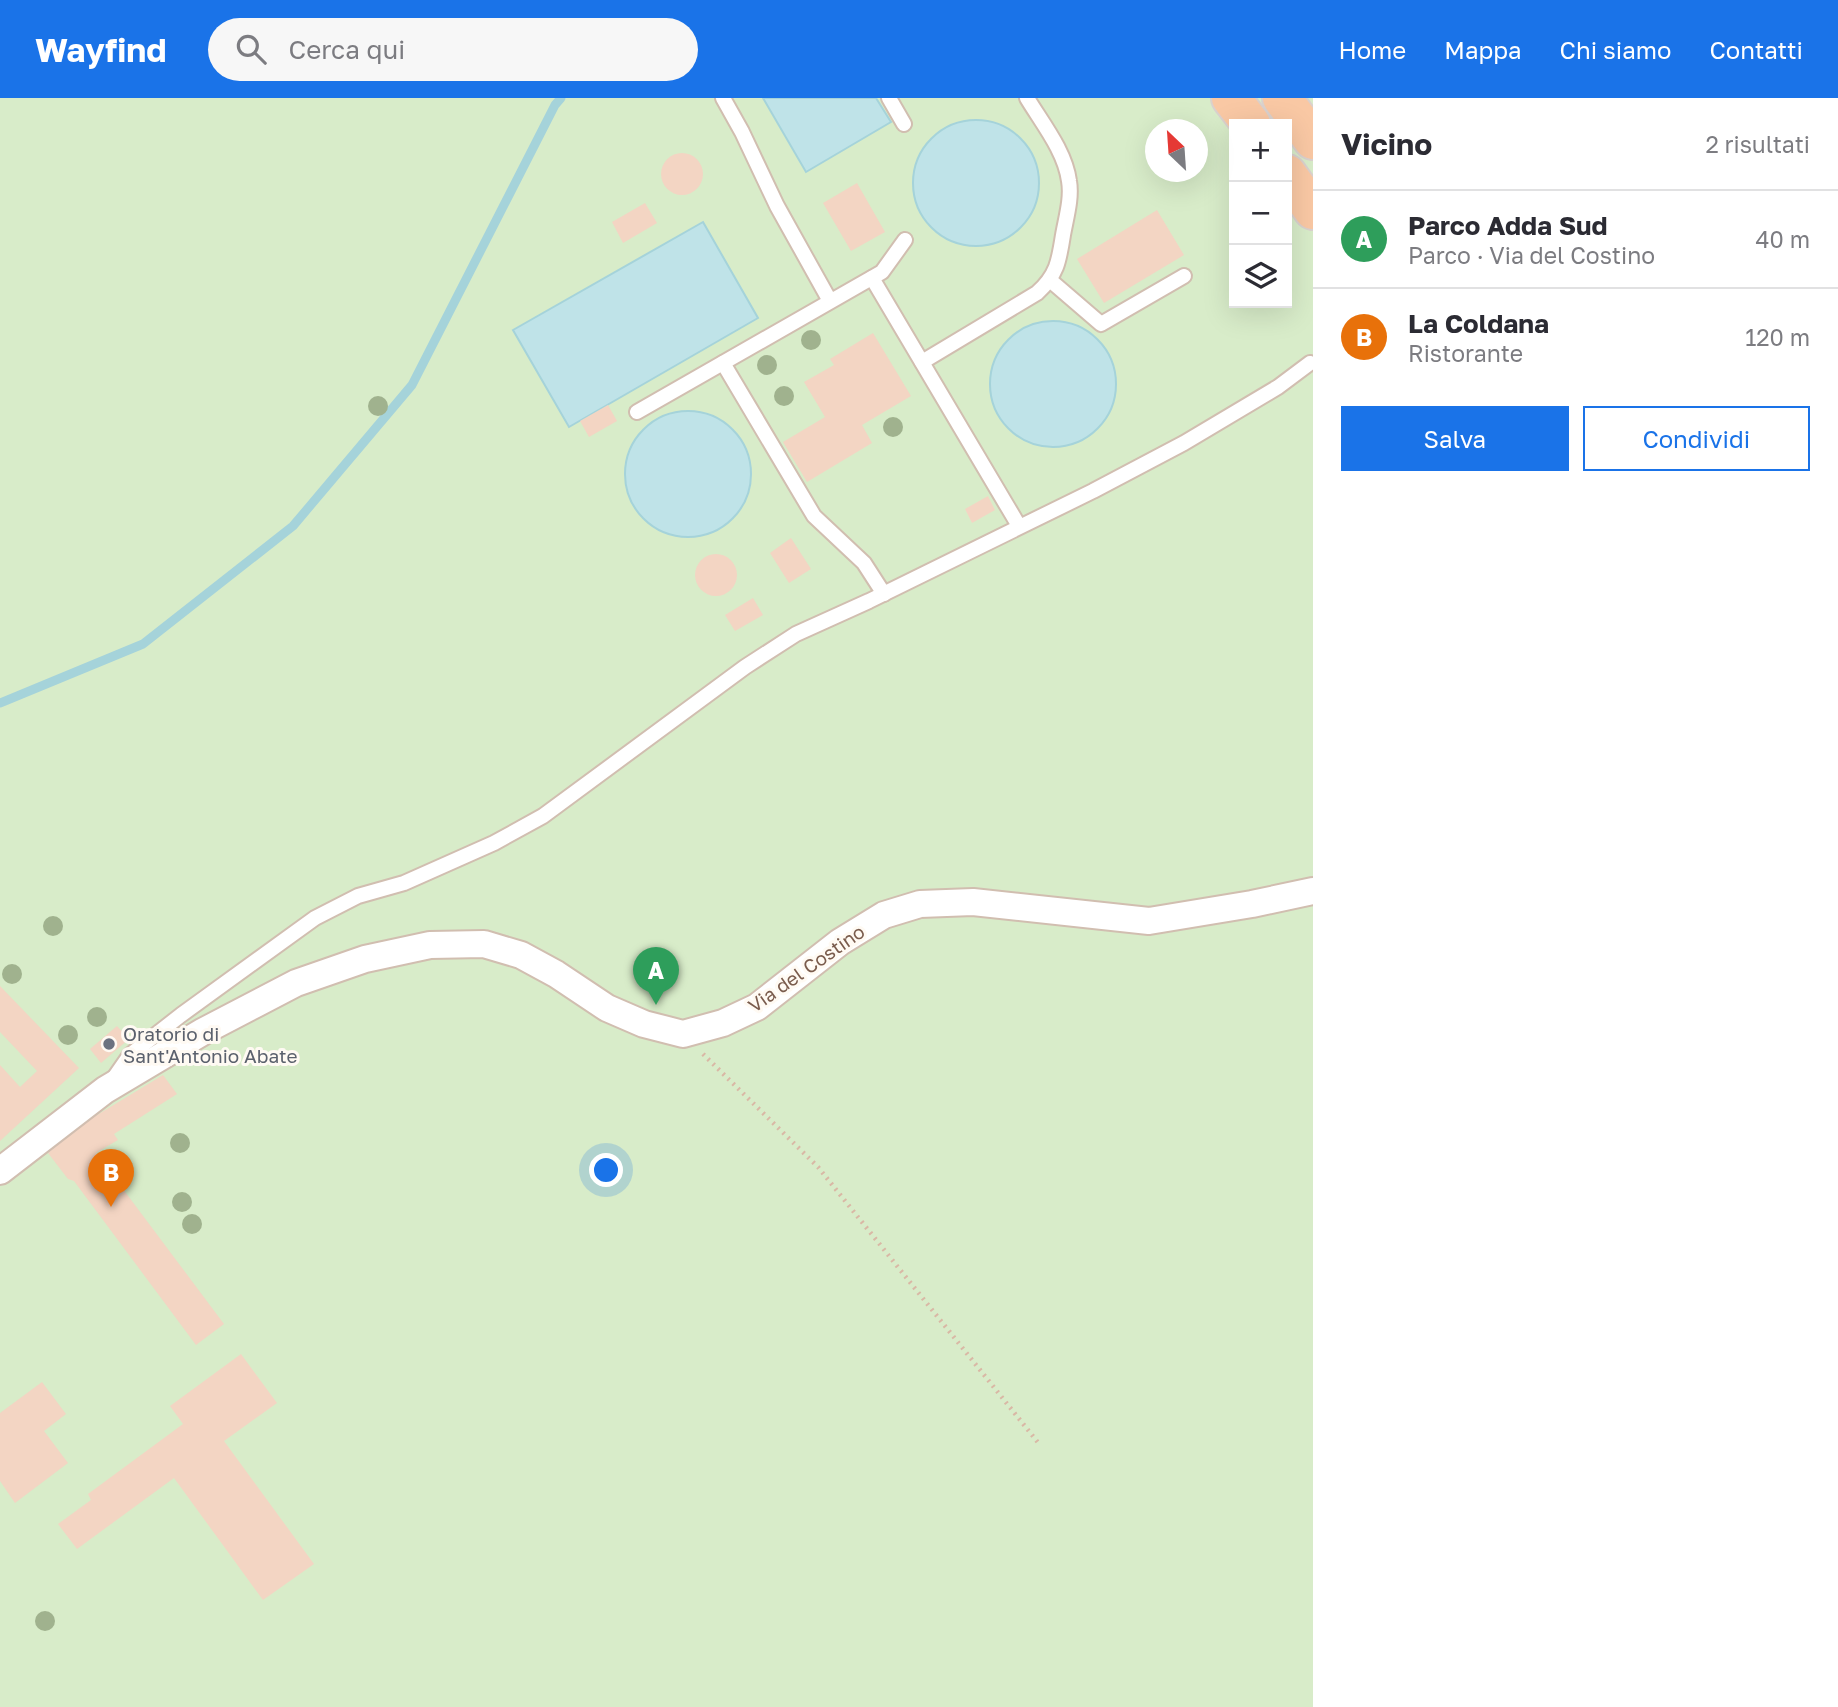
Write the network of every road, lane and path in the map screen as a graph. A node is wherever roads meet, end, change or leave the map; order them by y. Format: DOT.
graph roads {
  1 [pos="723,98"];
  2 [pos="889,98"];
  3 [pos="1027,98"];
  4 [pos="1231,98"];
  5 [pos="1282,98"];
  6 [pos="1247,119"];
  7 [pos="904,124"];
  8 [pos="1313,140"];
  9 [pos="1292,181"];
  10 [pos="1313,209"];
  11 [pos="905,240"];
  12 [pos="1184,276"];
  13 [pos="872,278"];
  14 [pos="1051,281"];
  15 [pos="831,301"];
  16 [pos="922,362"];
  17 [pos="723,363"];
  18 [pos="1310,363"];
  19 [pos="637,412"];
  20 [pos="1019,526"];
  21 [pos="884,594"];
  22 [pos="1313,891"];
  23 [pos="683,1034"];
  24 [pos="105,1090"];
  25 [pos="0,1171"];
  26 [pos="1040,1445"];
  1 -- 15 [label="lane"];
  2 -- 7 [label="lane"];
  3 -- 14 [label="lane"];
  4 -- 6 [label="highway"];
  5 -- 8 [label="highway"];
  9 -- 10 [label="highway"];
  11 -- 13 [label="lane"];
  12 -- 14 [label="lane"];
  13 -- 15 [label="lane"];
  13 -- 16 [label="lane"];
  14 -- 16 [label="lane"];
  15 -- 17 [label="lane"];
  16 -- 20 [label="lane"];
  17 -- 19 [label="lane"];
  17 -- 21 [label="lane"];
  18 -- 20 [label="lane"];
  20 -- 21 [label="lane"];
  21 -- 24 [label="lane"];
  22 -- 23 [label="street, Via del Costino"];
  23 -- 24 [label="street, Via del Costino"];
  23 -- 26 [label="path"];
  24 -- 25 [label="street, Via del Costino"];
}
